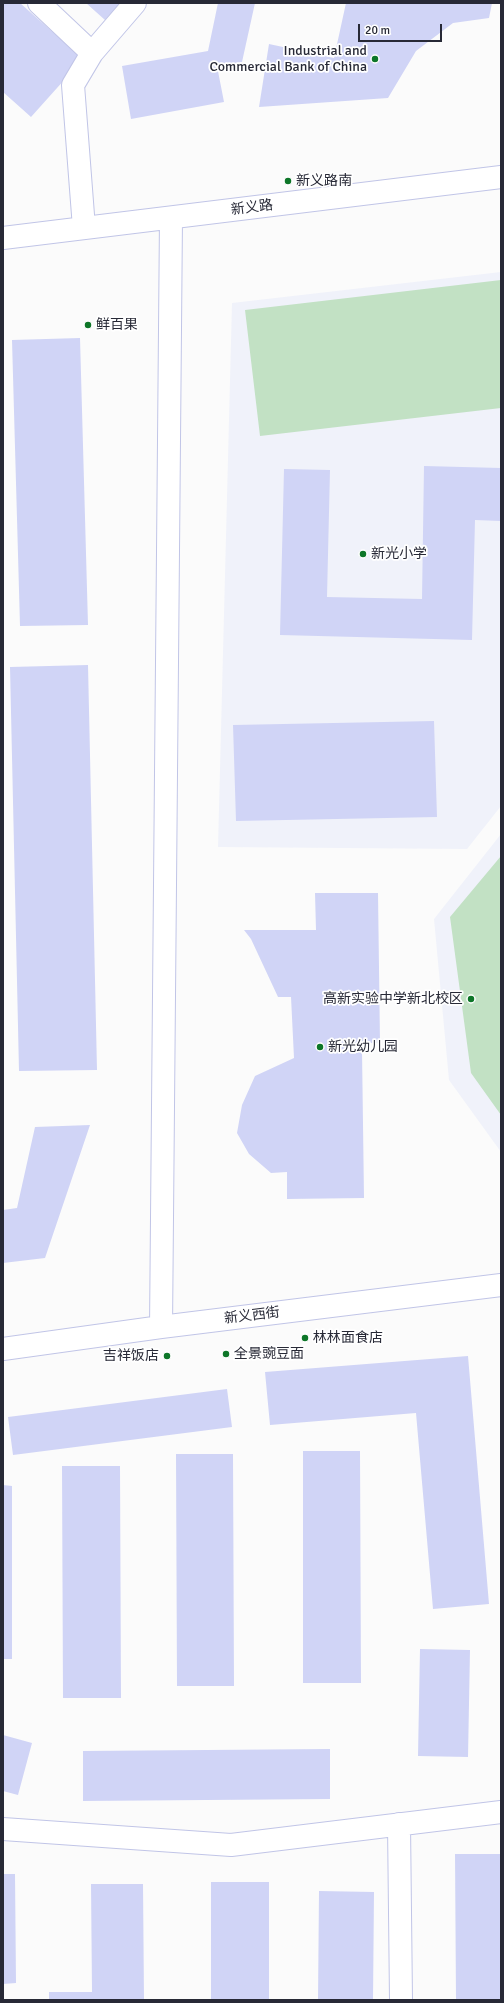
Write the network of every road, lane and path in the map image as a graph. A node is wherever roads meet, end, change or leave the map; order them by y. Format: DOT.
graph roads {
  1 [pos="39,3"];
  2 [pos="135,3"];
  3 [pos="92,53"];
  4 [pos="501,177"];
  5 [pos="171,218"];
  6 [pos="84,228"];
  7 [pos="3,238"];
  8 [pos="501,1285"];
  9 [pos="161,1327"];
  10 [pos="3,1349"];
  11 [pos="501,1812"];
  12 [pos="399,1824"];
  13 [pos="3,1829"];
  14 [pos="402,2000"];
  1 -- 3 [label="street"];
  2 -- 3 [label="street"];
  3 -- 6 [label="street"];
  4 -- 5 [label="street, 新义路"];
  5 -- 6 [label="street, 新义路"];
  5 -- 9 [label="street"];
  6 -- 7 [label="street, 新义路"];
  8 -- 9 [label="street, 新义西街"];
  9 -- 10 [label="street, 新义西街"];
  11 -- 12 [label="street"];
  12 -- 13 [label="street"];
  12 -- 14 [label="street"];
}
